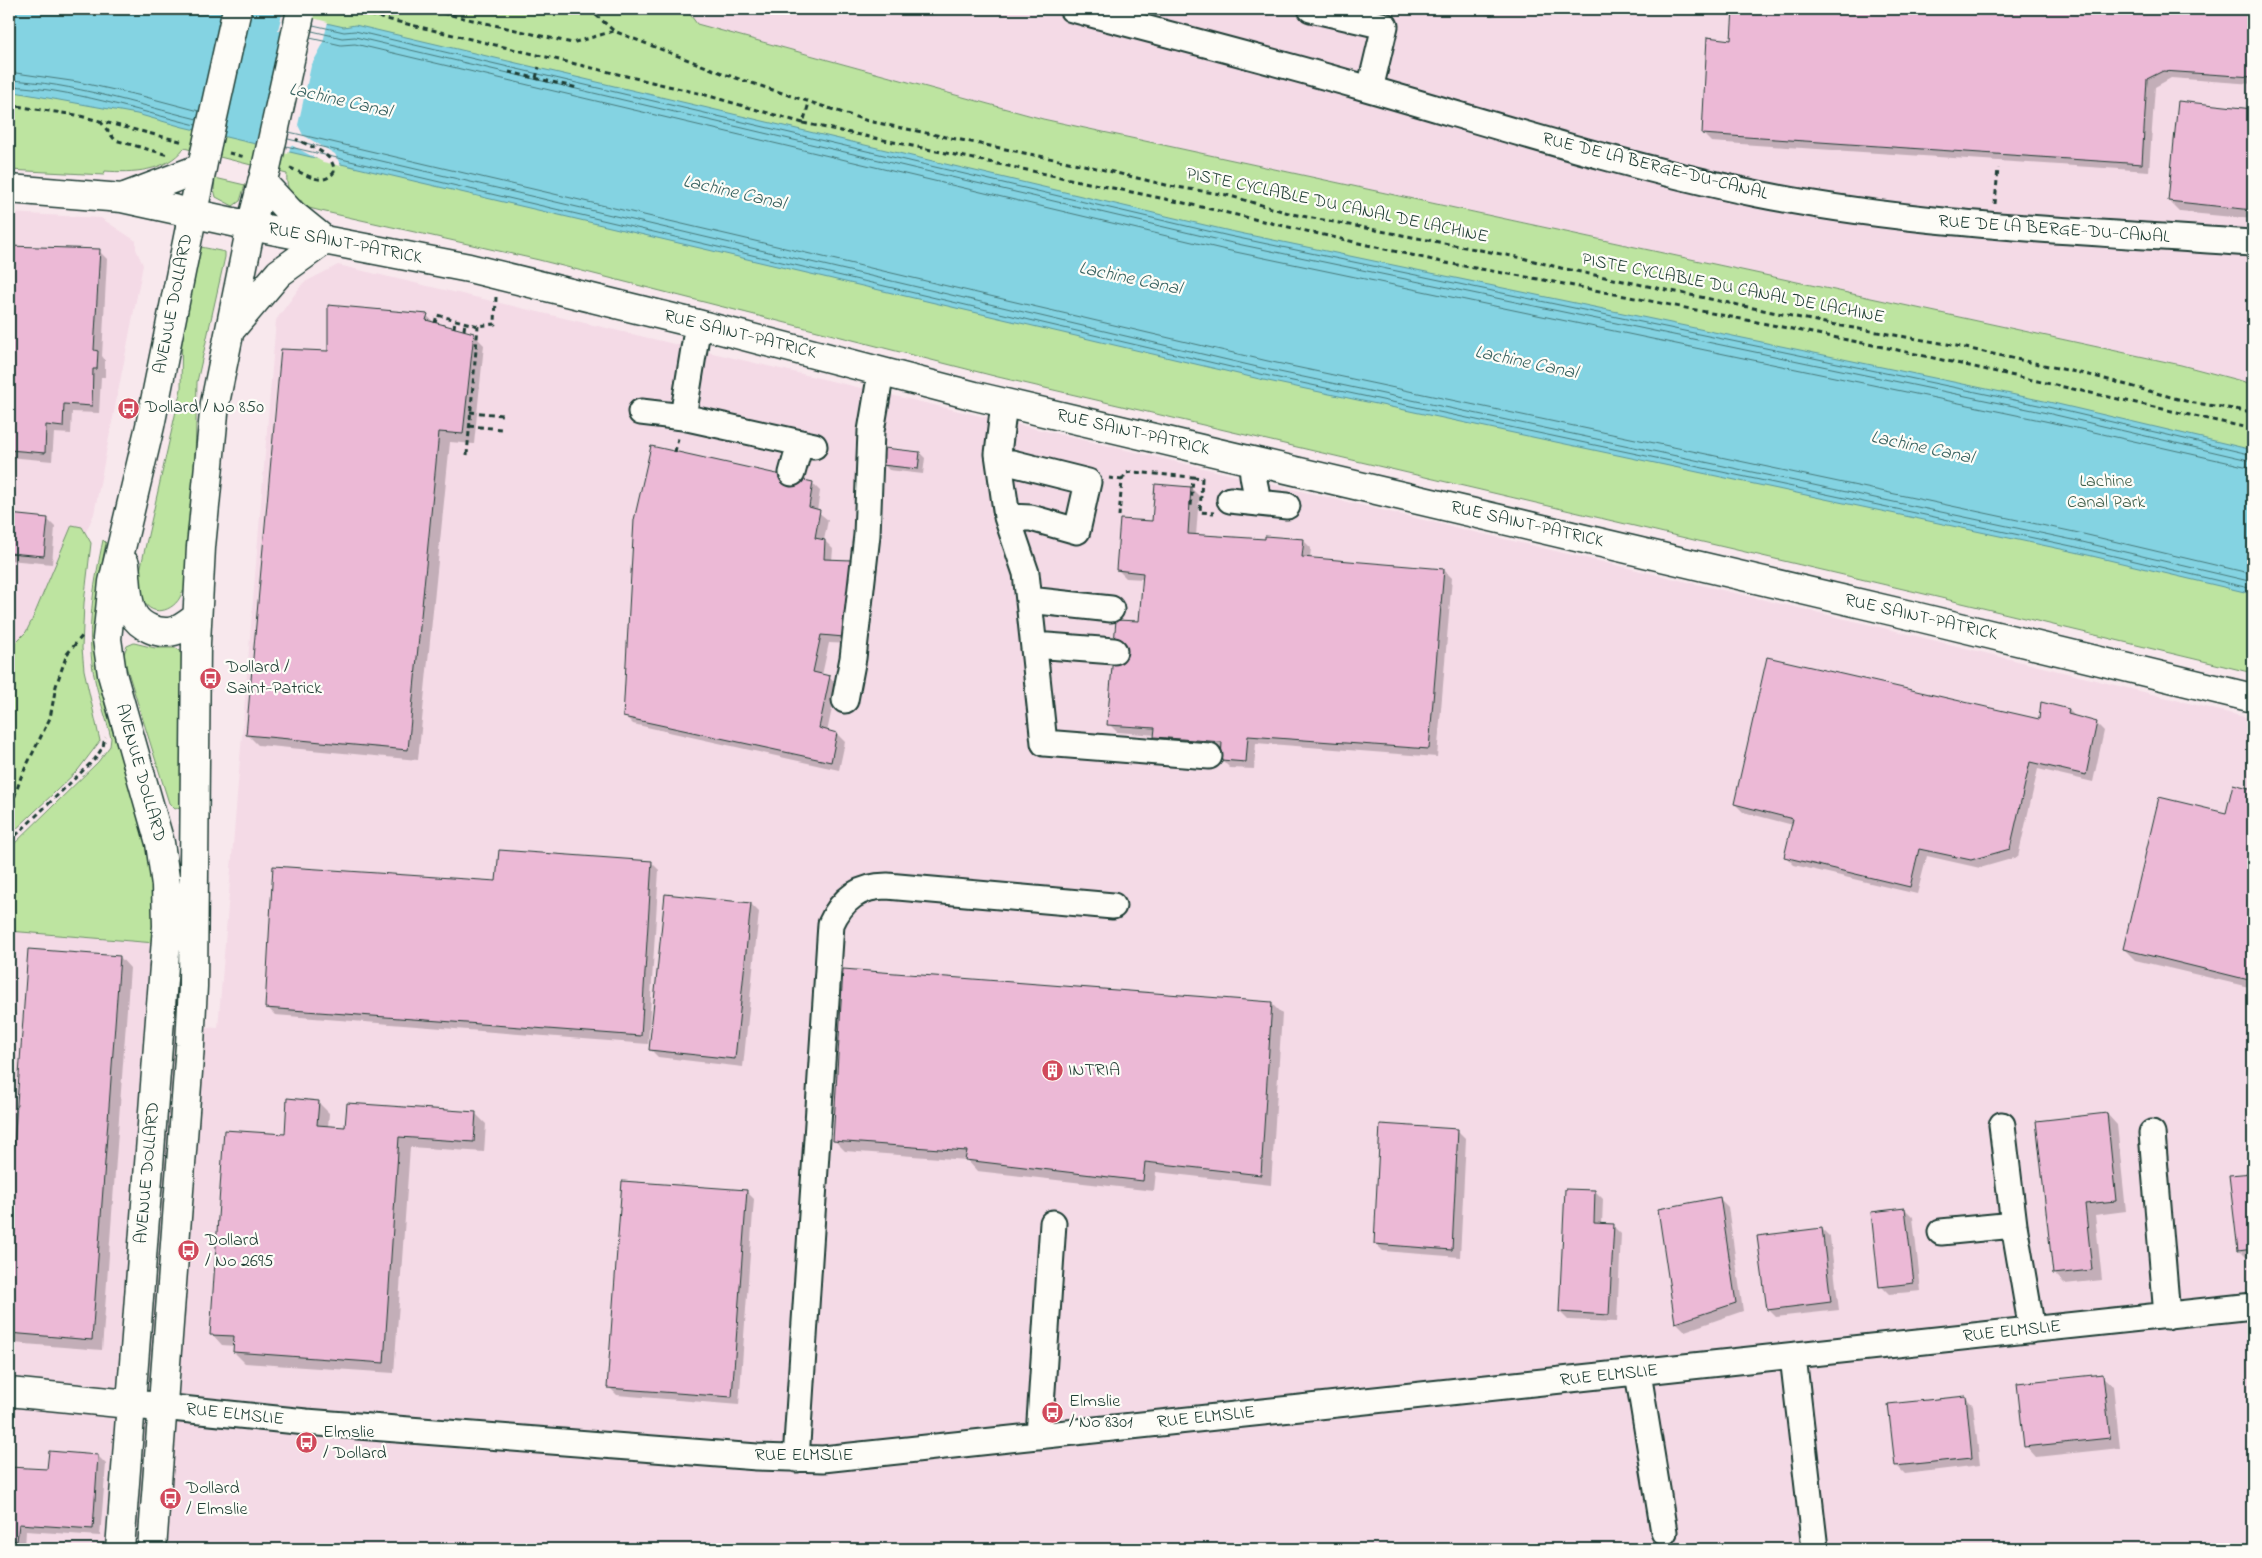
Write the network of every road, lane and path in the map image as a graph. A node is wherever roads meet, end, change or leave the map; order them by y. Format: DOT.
graph roads {
  1 [pos="237,9"];
  2 [pos="344,9"];
  3 [pos="425,9"];
  4 [pos="589,9"];
  5 [pos="1072,9"];
  6 [pos="1311,9"];
  7 [pos="360,11"];
  8 [pos="301,12"];
  9 [pos="1131,16"];
  10 [pos="614,32"];
  11 [pos="539,67"];
  12 [pos="509,72"];
  13 [pos="536,78"];
  14 [pos="578,88"];
  15 [pos="1370,89"];
  16 [pos="809,103"];
  17 [pos="9,105"];
  18 [pos="100,120"];
  19 [pos="803,123"];
  20 [pos="290,135"];
  21 [pos="158,136"];
  22 [pos="170,156"];
  23 [pos="203,160"];
  24 [pos="1998,168"];
  25 [pos="334,172"];
  26 [pos="264,175"];
  27 [pos="9,189"];
  28 [pos="122,198"];
  29 [pos="1995,205"];
  30 [pos="192,214"];
  31 [pos="252,226"];
  32 [pos="325,240"];
  33 [pos="2253,243"];
  34 [pos="496,298"];
  35 [pos="455,320"];
  36 [pos="465,322"];
  37 [pos="435,323"];
  38 [pos="698,324"];
  39 [pos="478,326"];
  40 [pos="454,328"];
  41 [pos="464,330"];
  42 [pos="229,332"];
  43 [pos="881,372"];
  44 [pos="1004,403"];
  45 [pos="470,412"];
  46 [pos="641,412"];
  47 [pos="2253,412"];
  48 [pos="503,415"];
  49 [pos="682,417"];
  50 [pos="469,426"];
  51 [pos="502,429"];
  52 [pos="2253,429"];
  53 [pos="467,455"];
  54 [pos="1252,461"];
  55 [pos="1000,462"];
  56 [pos="792,473"];
  57 [pos="1106,478"];
  58 [pos="1122,480"];
  59 [pos="1230,500"];
  60 [pos="1257,503"];
  61 [pos="1191,506"];
  62 [pos="1287,506"];
  63 [pos="1119,516"];
  64 [pos="1007,517"];
  65 [pos="123,542"];
  66 [pos="1029,600"];
  67 [pos="1111,609"];
  68 [pos="197,617"];
  69 [pos="86,633"];
  70 [pos="1034,645"];
  71 [pos="1114,651"];
  72 [pos="2253,698"];
  73 [pos="845,700"];
  74 [pos="103,747"];
  75 [pos="1209,756"];
  76 [pos="9,814"];
  77 [pos="9,842"];
  78 [pos="1113,906"];
  79 [pos="2002,1125"];
  80 [pos="2152,1133"];
  81 [pos="1053,1223"];
  82 [pos="2014,1225"];
  83 [pos="1942,1232"];
  84 [pos="2253,1306"];
  85 [pos="2167,1316"];
  86 [pos="2032,1330"];
  87 [pos="1793,1356"];
  88 [pos="1638,1373"];
  89 [pos="9,1392"];
  90 [pos="131,1403"];
  91 [pos="162,1408"];
  92 [pos="1039,1436"];
  93 [pos="796,1459"];
  94 [pos="1664,1532"];
  95 [pos="120,1549"];
  96 [pos="152,1549"];
  97 [pos="1815,1549"];
  1 -- 23 [label="main road, AVENUE DOLLARD, bridge"];
  2 -- 7 [label="path"];
  3 -- 10 [label="path"];
  4 -- 10 [label="path"];
  5 -- 9 [label="street, RUE DE LA BERGE-DU-CANAL"];
  6 -- 15 [label="street"];
  7 -- 19 [label="path"];
  8 -- 26 [label="main road, AVENUE DOLLARD, bridge"];
  9 -- 15 [label="street, RUE DE LA BERGE-DU-CANAL"];
  10 -- 16 [label="path, PISTE CYCLABLE DU CANAL DE LACHINE"];
  11 -- 13 [label="path"];
  12 -- 13 [label="path"];
  13 -- 14 [label="path"];
  15 -- 33 [label="street, RUE DE LA BERGE-DU-CANAL"];
  16 -- 19 [label="path"];
  16 -- 47 [label="path, PISTE CYCLABLE DU CANAL DE LACHINE"];
  17 -- 18 [label="path"];
  18 -- 21 [label="path"];
  18 -- 22 [label="path"];
  19 -- 52 [label="path"];
  20 -- 25 [label="path"];
  23 -- 28 [label="main road"];
  23 -- 30 [label="main road, AVENUE DOLLARD"];
  24 -- 29 [label="path"];
  26 -- 31 [label="main road, AVENUE DOLLARD"];
  26 -- 32 [label="main road"];
  27 -- 28 [label="main road, RUE SAINT-PATRICK"];
  28 -- 30 [label="main road, RUE SAINT-PATRICK"];
  30 -- 31 [label="main road, RUE SAINT-PATRICK"];
  30 -- 65 [label="main road, AVENUE DOLLARD"];
  31 -- 32 [label="main road, RUE SAINT-PATRICK"];
  31 -- 42 [label="main road, AVENUE DOLLARD"];
  32 -- 38 [label="main road, RUE SAINT-PATRICK"];
  32 -- 42 [label="main road"];
  34 -- 39 [label="path"];
  35 -- 36 [label="path"];
  35 -- 37 [label="path"];
  35 -- 40 [label="path"];
  36 -- 39 [label="path"];
  36 -- 41 [label="path"];
  38 -- 43 [label="main road, RUE SAINT-PATRICK"];
  38 -- 49 [label="street"];
  39 -- 45 [label="path"];
  42 -- 68 [label="main road, AVENUE DOLLARD"];
  43 -- 44 [label="main road, RUE SAINT-PATRICK"];
  43 -- 73 [label="street"];
  44 -- 54 [label="main road, RUE SAINT-PATRICK"];
  44 -- 55 [label="street"];
  45 -- 48 [label="path"];
  45 -- 50 [label="path"];
  46 -- 49 [label="street"];
  49 -- 56 [label="street"];
  50 -- 51 [label="path"];
  50 -- 53 [label="path"];
  54 -- 60 [label="street"];
  54 -- 72 [label="main road, RUE SAINT-PATRICK"];
  55 -- 64 [label="street"];
  55 -- 64 [label="street"];
  57 -- 58 [label="path"];
  58 -- 61 [label="path"];
  58 -- 63 [label="path"];
  59 -- 60 [label="street"];
  60 -- 62 [label="street"];
  64 -- 66 [label="street"];
  65 -- 68 [label="main road"];
  65 -- 90 [label="main road, AVENUE DOLLARD"];
  66 -- 67 [label="street"];
  66 -- 70 [label="street"];
  68 -- 91 [label="main road, AVENUE DOLLARD"];
  69 -- 76 [label="path"];
  70 -- 71 [label="street"];
  70 -- 75 [label="street"];
  74 -- 77 [label="path"];
  78 -- 93 [label="street"];
  79 -- 82 [label="street"];
  80 -- 85 [label="street"];
  81 -- 92 [label="street"];
  82 -- 83 [label="street"];
  82 -- 86 [label="street"];
  84 -- 85 [label="street, RUE ELMSLIE"];
  85 -- 86 [label="street, RUE ELMSLIE"];
  86 -- 87 [label="street, RUE ELMSLIE"];
  87 -- 88 [label="street, RUE ELMSLIE"];
  87 -- 97 [label="street"];
  88 -- 92 [label="street, RUE ELMSLIE"];
  88 -- 94 [label="street"];
  89 -- 90 [label="main road, RUE ELMSLIE"];
  90 -- 91 [label="main road, RUE ELMSLIE"];
  90 -- 95 [label="main road, AVENUE DOLLARD"];
  91 -- 93 [label="street, RUE ELMSLIE"];
  91 -- 96 [label="main road, AVENUE DOLLARD"];
  92 -- 93 [label="street, RUE ELMSLIE"];
}
